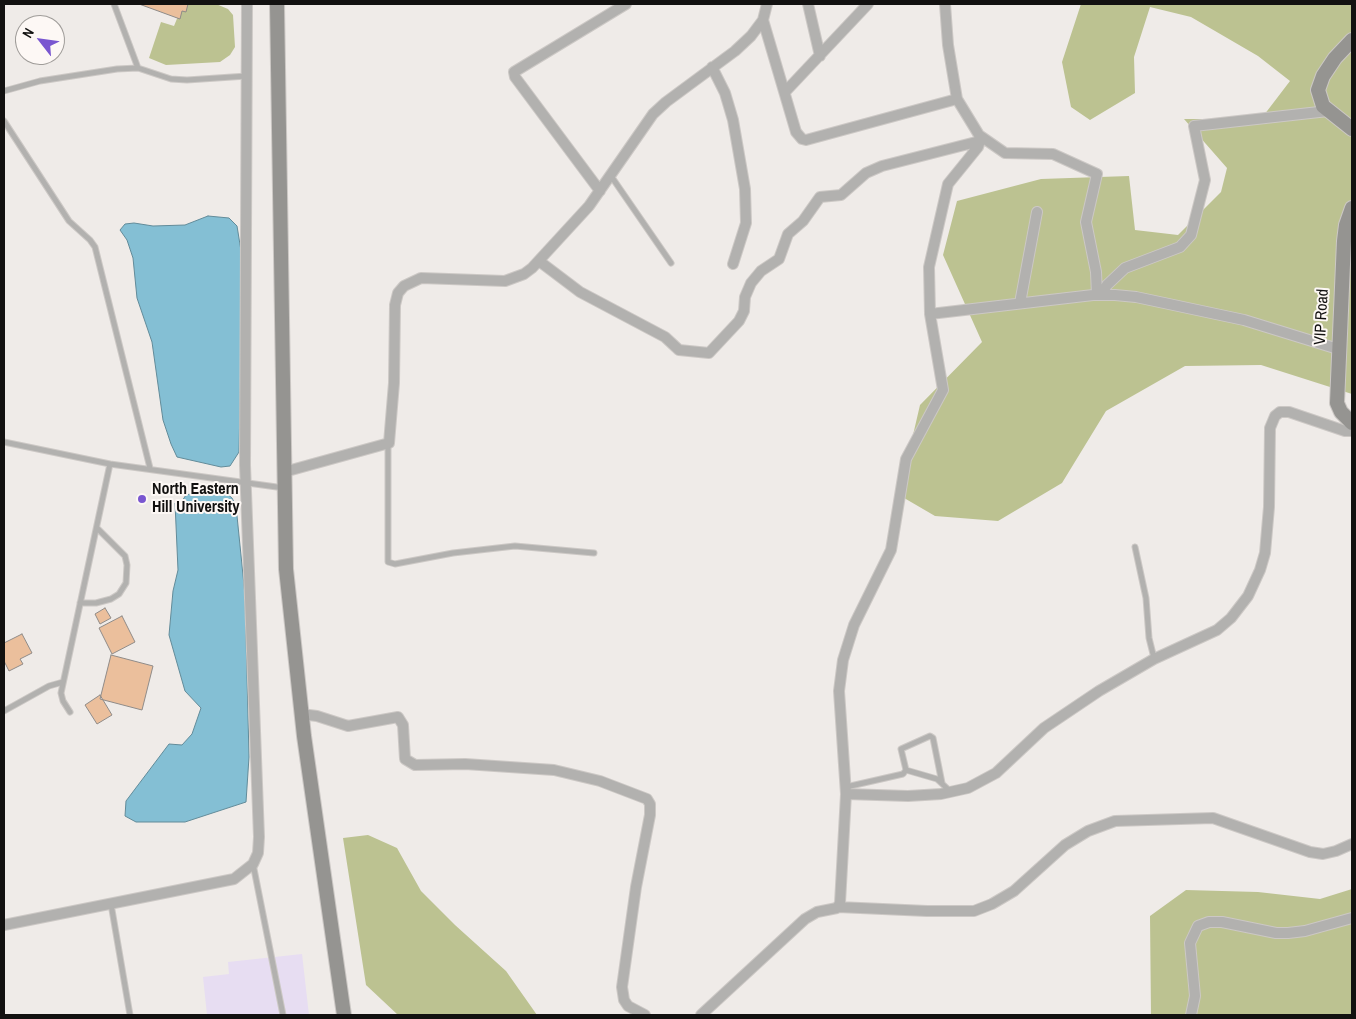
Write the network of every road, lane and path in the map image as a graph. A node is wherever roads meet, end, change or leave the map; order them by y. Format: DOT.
graph roads {
  1 [pos="114,4"];
  2 [pos="248,4"];
  3 [pos="277,4"];
  4 [pos="626,4"];
  5 [pos="767,4"];
  6 [pos="808,4"];
  7 [pos="868,4"];
  8 [pos="945,4"];
  9 [pos="763,20"];
  10 [pos="1352,40"];
  11 [pos="820,56"];
  12 [pos="712,67"];
  13 [pos="138,68"];
  14 [pos="247,76"];
  15 [pos="4,91"];
  16 [pos="785,92"];
  17 [pos="957,98"];
  18 [pos="1328,111"];
  19 [pos="4,121"];
  20 [pos="1352,129"];
  21 [pos="980,138"];
  22 [pos="611,176"];
  23 [pos="600,191"];
  24 [pos="1352,208"];
  25 [pos="1037,212"];
  26 [pos="539,261"];
  27 [pos="671,263"];
  28 [pos="733,264"];
  29 [pos="1099,295"];
  30 [pos="1020,304"];
  31 [pos="930,314"];
  32 [pos="1338,349"];
  33 [pos="1352,423"];
  34 [pos="1352,431"];
  35 [pos="4,442"];
  36 [pos="388,444"];
  37 [pos="110,464"];
  38 [pos="150,468"];
  39 [pos="284,472"];
  40 [pos="245,484"];
  41 [pos="284,488"];
  42 [pos="97,528"];
  43 [pos="1135,547"];
  44 [pos="594,553"];
  45 [pos="80,603"];
  46 [pos="1154,659"];
  47 [pos="63,682"];
  48 [pos="4,711"];
  49 [pos="70,712"];
  50 [pos="301,714"];
  51 [pos="906,770"];
  52 [pos="942,783"];
  53 [pos="846,790"];
  54 [pos="951,792"];
  55 [pos="1352,844"];
  56 [pos="253,864"];
  57 [pos="111,904"];
  58 [pos="838,906"];
  59 [pos="1352,918"];
  60 [pos="4,925"];
  61 [pos="130,1015"];
  62 [pos="283,1015"];
  63 [pos="344,1015"];
  64 [pos="645,1015"];
  65 [pos="701,1015"];
  66 [pos="1191,1015"];
  1 -- 13 [label="lane"];
  2 -- 14 [label="street"];
  3 -- 39 [label="street"];
  4 -- 23 [label="street"];
  5 -- 9 [label="street"];
  6 -- 11 [label="street"];
  7 -- 11 [label="street"];
  8 -- 17 [label="street"];
  9 -- 12 [label="street"];
  9 -- 16 [label="street"];
  10 -- 18 [label="street"];
  11 -- 16 [label="street"];
  12 -- 22 [label="street"];
  12 -- 28 [label="street"];
  13 -- 14 [label="lane"];
  13 -- 15 [label="lane"];
  14 -- 40 [label="street"];
  16 -- 17 [label="street"];
  17 -- 21 [label="street"];
  18 -- 20 [label="street"];
  18 -- 29 [label="street"];
  19 -- 38 [label="lane"];
  21 -- 26 [label="street"];
  21 -- 29 [label="street"];
  21 -- 31 [label="street"];
  22 -- 23 [label="street"];
  22 -- 27 [label="lane"];
  23 -- 26 [label="street"];
  24 -- 32 [label="street, VIP Road"];
  25 -- 30 [label="street"];
  26 -- 36 [label="street"];
  29 -- 30 [label="street"];
  29 -- 32 [label="street"];
  30 -- 31 [label="street"];
  31 -- 53 [label="street"];
  32 -- 33 [label="street, VIP Road"];
  34 -- 46 [label="street"];
  35 -- 37 [label="lane"];
  36 -- 39 [label="street"];
  36 -- 44 [label="lane"];
  37 -- 38 [label="lane"];
  37 -- 42 [label="lane"];
  38 -- 40 [label="lane"];
  39 -- 41 [label="street"];
  40 -- 41 [label="lane"];
  40 -- 56 [label="street"];
  41 -- 50 [label="street"];
  42 -- 45 [label="lane"];
  42 -- 45 [label="lane"];
  43 -- 46 [label="lane"];
  45 -- 47 [label="lane"];
  46 -- 54 [label="street"];
  47 -- 48 [label="lane"];
  47 -- 49 [label="lane"];
  50 -- 63 [label="street"];
  50 -- 64 [label="street"];
  51 -- 52 [label="lane"];
  51 -- 52 [label="lane"];
  51 -- 53 [label="lane"];
  52 -- 54 [label="lane"];
  53 -- 54 [label="street"];
  53 -- 58 [label="street"];
  55 -- 58 [label="street"];
  56 -- 57 [label="street"];
  56 -- 62 [label="lane"];
  57 -- 60 [label="street"];
  57 -- 61 [label="lane"];
  58 -- 65 [label="street"];
  59 -- 66 [label="street"];
}
